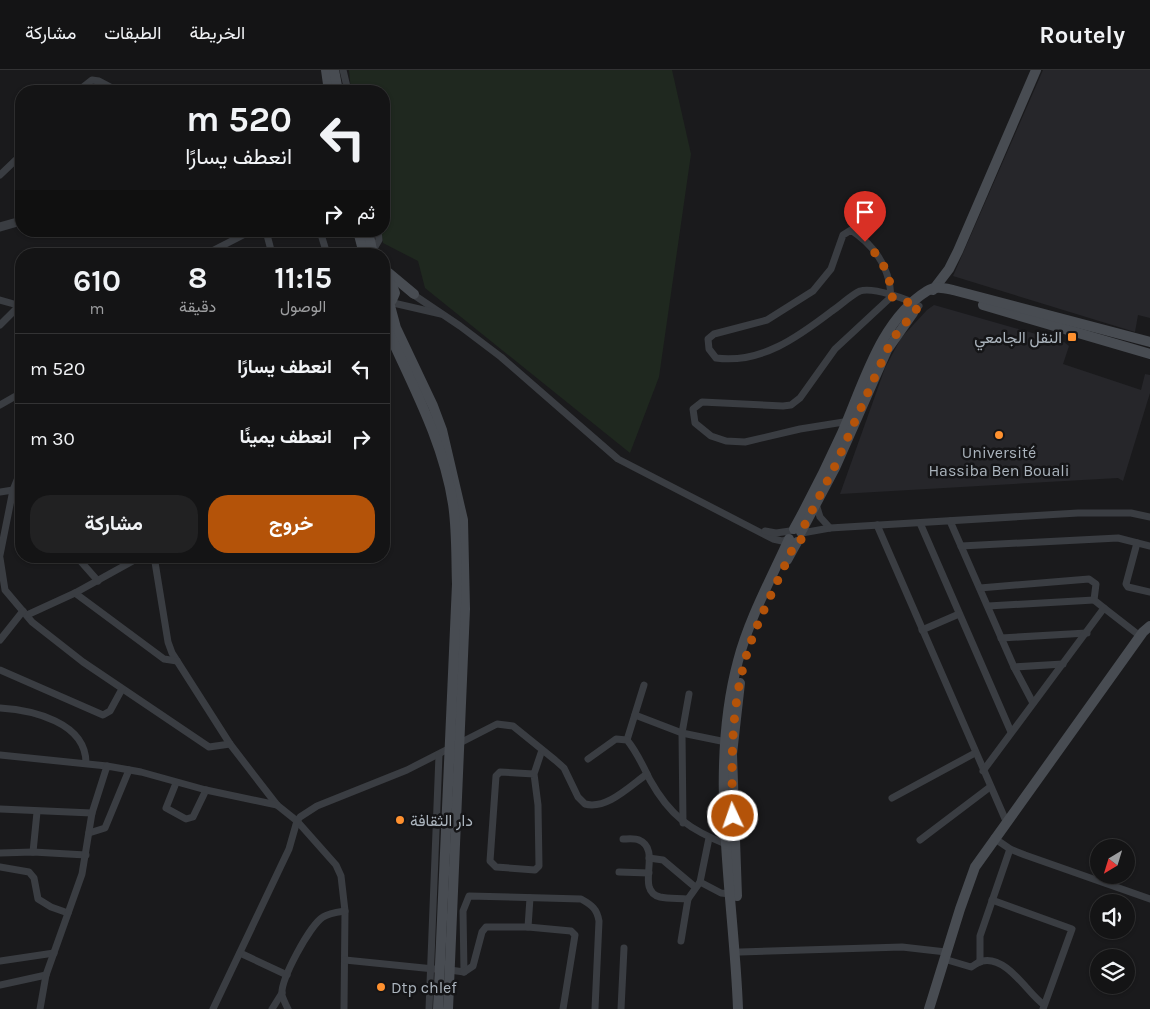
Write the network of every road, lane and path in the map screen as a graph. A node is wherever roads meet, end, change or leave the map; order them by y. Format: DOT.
graph roads {
  1 [pos="326,70"];
  2 [pos="334,70"];
  3 [pos="343,70"];
  4 [pos="1036,70"];
  5 [pos="86,85"];
  6 [pos="107,85"];
  7 [pos="328,85"];
  8 [pos="337,85"];
  9 [pos="347,85"];
  10 [pos="15,161"];
  11 [pos="0,175"];
  12 [pos="15,223"];
  13 [pos="0,227"];
  14 [pos="239,237"];
  15 [pos="361,237"];
  16 [pos="379,237"];
  17 [pos="218,248"];
  18 [pos="367,248"];
  19 [pos="373,248"];
  20 [pos="390,274"];
  21 [pos="390,282"];
  22 [pos="390,287"];
  23 [pos="932,292"];
  24 [pos="414,294"];
  25 [pos="892,297"];
  26 [pos="390,299"];
  27 [pos="0,300"];
  28 [pos="390,303"];
  29 [pos="15,304"];
  30 [pos="916,304"];
  31 [pos="15,311"];
  32 [pos="390,311"];
  33 [pos="444,315"];
  34 [pos="0,325"];
  35 [pos="390,335"];
  36 [pos="1150,342"];
  37 [pos="1150,354"];
  38 [pos="15,396"];
  39 [pos="0,405"];
  40 [pos="852,421"];
  41 [pos="831,466"];
  42 [pos="15,485"];
  43 [pos="13,490"];
  44 [pos="0,492"];
  45 [pos="816,504"];
  46 [pos="1150,517"];
  47 [pos="950,521"];
  48 [pos="459,522"];
  49 [pos="920,523"];
  50 [pos="877,526"];
  51 [pos="830,528"];
  52 [pos="794,535"];
  53 [pos="1137,542"];
  54 [pos="961,546"];
  55 [pos="1150,546"];
  56 [pos="0,556"];
  57 [pos="82,563"];
  58 [pos="129,563"];
  59 [pos="155,563"];
  60 [pos="98,581"];
  61 [pos="980,588"];
  62 [pos="1150,592"];
  63 [pos="74,593"];
  64 [pos="1094,600"];
  65 [pos="988,606"];
  66 [pos="1104,608"];
  67 [pos="25,613"];
  68 [pos="959,614"];
  69 [pos="1150,626"];
  70 [pos="922,630"];
  71 [pos="751,633"];
  72 [pos="1087,633"];
  73 [pos="1140,636"];
  74 [pos="1001,638"];
  75 [pos="0,640"];
  76 [pos="177,661"];
  77 [pos="1063,664"];
  78 [pos="1014,667"];
  79 [pos="0,670"];
  80 [pos="644,685"];
  81 [pos="122,689"];
  82 [pos="689,694"];
  83 [pos="1033,703"];
  84 [pos="0,708"];
  85 [pos="635,715"];
  86 [pos="1011,732"];
  87 [pos="682,733"];
  88 [pos="627,740"];
  89 [pos="726,742"];
  90 [pos="459,743"];
  91 [pos="230,744"];
  92 [pos="450,749"];
  93 [pos="542,750"];
  94 [pos="975,753"];
  95 [pos="439,755"];
  96 [pos="0,756"];
  97 [pos="588,759"];
  98 [pos="86,763"];
  99 [pos="107,766"];
  100 [pos="129,770"];
  101 [pos="983,771"];
  102 [pos="534,774"];
  103 [pos="647,774"];
  104 [pos="176,783"];
  105 [pos="990,787"];
  106 [pos="206,790"];
  107 [pos="892,798"];
  108 [pos="277,805"];
  109 [pos="0,809"];
  110 [pos="36,812"];
  111 [pos="92,813"];
  112 [pos="296,821"];
  113 [pos="1006,821"];
  114 [pos="683,822"];
  115 [pos="89,833"];
  116 [pos="710,838"];
  117 [pos="994,838"];
  118 [pos="623,839"];
  119 [pos="920,840"];
  120 [pos="731,846"];
  121 [pos="1010,849"];
  122 [pos="33,852"];
  123 [pos="0,853"];
  124 [pos="86,855"];
  125 [pos="649,858"];
  126 [pos="0,867"];
  127 [pos="619,872"];
  128 [pos="649,873"];
  129 [pos="697,884"];
  130 [pos="730,894"];
  131 [pos="530,898"];
  132 [pos="688,898"];
  133 [pos="1150,899"];
  134 [pos="992,900"];
  135 [pos="345,911"];
  136 [pos="68,912"];
  137 [pos="528,927"];
  138 [pos="682,941"];
  139 [pos="624,948"];
  140 [pos="740,952"];
  141 [pos="54,953"];
  142 [pos="240,953"];
  143 [pos="945,955"];
  144 [pos="345,960"];
  145 [pos="0,961"];
  146 [pos="980,962"];
  147 [pos="440,969"];
  148 [pos="464,972"];
  149 [pos="46,975"];
  150 [pos="287,975"];
  151 [pos="0,985"];
  152 [pos="282,993"];
  153 [pos="1043,1006"];
  154 [pos="40,1009"];
  155 [pos="213,1009"];
  156 [pos="272,1009"];
  157 [pos="288,1009"];
  158 [pos="344,1009"];
  159 [pos="429,1009"];
  160 [pos="438,1009"];
  161 [pos="448,1009"];
  162 [pos="563,1009"];
  163 [pos="595,1009"];
  164 [pos="621,1009"];
  165 [pos="738,1009"];
  166 [pos="744,1009"];
  167 [pos="929,1009"];
  1 -- 7 [label="main road"];
  2 -- 8 [label="main road"];
  3 -- 9 [label="street"];
  4 -- 23 [label="main road"];
  5 -- 6 [label="street"];
  10 -- 11 [label="street"];
  12 -- 13 [label="street"];
  14 -- 17 [label="street"];
  15 -- 18 [label="main road"];
  16 -- 19 [label="street"];
  20 -- 24 [label="main road"];
  21 -- 24 [label="street"];
  22 -- 26 [label="main road"];
  23 -- 30 [label="main road"];
  23 -- 36 [label="main road"];
  23 -- 37 [label="main road"];
  24 -- 33 [label="street"];
  25 -- 25 [label="street"];
  25 -- 30 [label="street"];
  25 -- 40 [label="street"];
  27 -- 29 [label="street"];
  28 -- 33 [label="street"];
  30 -- 40 [label="main road"];
  31 -- 34 [label="street"];
  32 -- 48 [label="main road"];
  33 -- 52 [label="street"];
  35 -- 48 [label="main road"];
  38 -- 39 [label="street"];
  40 -- 41 [label="main road"];
  41 -- 45 [label="main road"];
  41 -- 52 [label="main road"];
  42 -- 43 [label="street"];
  43 -- 44 [label="street"];
  43 -- 56 [label="street"];
  45 -- 51 [label="street"];
  45 -- 52 [label="main road"];
  46 -- 47 [label="street"];
  47 -- 49 [label="street"];
  47 -- 54 [label="street"];
  48 -- 90 [label="main road"];
  48 -- 92 [label="main road"];
  49 -- 50 [label="street"];
  49 -- 68 [label="street"];
  50 -- 51 [label="street"];
  50 -- 70 [label="street"];
  51 -- 52 [label="street"];
  52 -- 71 [label="main road"];
  53 -- 54 [label="street"];
  53 -- 55 [label="street"];
  53 -- 62 [label="street"];
  54 -- 61 [label="street"];
  56 -- 67 [label="street"];
  57 -- 60 [label="street"];
  58 -- 60 [label="street"];
  59 -- 76 [label="street"];
  60 -- 63 [label="street"];
  61 -- 64 [label="street"];
  61 -- 65 [label="street"];
  63 -- 67 [label="street"];
  63 -- 76 [label="street"];
  64 -- 65 [label="street"];
  64 -- 66 [label="street"];
  65 -- 74 [label="street"];
  66 -- 72 [label="street"];
  66 -- 73 [label="street"];
  67 -- 75 [label="street"];
  67 -- 81 [label="street"];
  68 -- 70 [label="street"];
  68 -- 86 [label="street"];
  69 -- 73 [label="main road"];
  70 -- 94 [label="street"];
  71 -- 89 [label="main road"];
  71 -- 120 [label="main road"];
  72 -- 74 [label="street"];
  72 -- 77 [label="street"];
  73 -- 113 [label="main road"];
  74 -- 78 [label="street"];
  76 -- 91 [label="street"];
  77 -- 78 [label="street"];
  77 -- 83 [label="street"];
  78 -- 83 [label="street"];
  79 -- 81 [label="street"];
  80 -- 85 [label="street"];
  81 -- 91 [label="street"];
  82 -- 87 [label="street"];
  83 -- 86 [label="street"];
  84 -- 98 [label="street"];
  85 -- 87 [label="street"];
  85 -- 88 [label="street"];
  86 -- 101 [label="street"];
  87 -- 89 [label="street"];
  87 -- 114 [label="street"];
  88 -- 97 [label="street"];
  88 -- 103 [label="street"];
  89 -- 120 [label="main road"];
  90 -- 92 [label="street"];
  90 -- 93 [label="street"];
  90 -- 147 [label="main road"];
  91 -- 108 [label="street"];
  92 -- 95 [label="street"];
  92 -- 147 [label="main road"];
  93 -- 102 [label="street"];
  93 -- 103 [label="street"];
  94 -- 101 [label="street"];
  94 -- 107 [label="street"];
  95 -- 112 [label="street"];
  95 -- 147 [label="street"];
  96 -- 98 [label="street"];
  98 -- 99 [label="street"];
  99 -- 100 [label="street"];
  99 -- 111 [label="street"];
  100 -- 104 [label="street"];
  100 -- 115 [label="street"];
  101 -- 105 [label="street"];
  102 -- 102 [label="street"];
  103 -- 114 [label="street"];
  104 -- 106 [label="street"];
  104 -- 106 [label="street"];
  105 -- 113 [label="street"];
  105 -- 119 [label="street"];
  106 -- 108 [label="street"];
  108 -- 112 [label="street"];
  109 -- 110 [label="street"];
  110 -- 111 [label="street"];
  110 -- 122 [label="street"];
  111 -- 115 [label="street"];
  112 -- 135 [label="street"];
  112 -- 142 [label="street"];
  113 -- 117 [label="main road"];
  114 -- 116 [label="street"];
  115 -- 124 [label="street"];
  116 -- 120 [label="street"];
  116 -- 129 [label="street"];
  117 -- 121 [label="street"];
  117 -- 143 [label="main road"];
  118 -- 125 [label="street"];
  120 -- 130 [label="main road"];
  120 -- 140 [label="main road"];
  121 -- 133 [label="street"];
  121 -- 134 [label="street"];
  122 -- 123 [label="street"];
  122 -- 124 [label="street"];
  124 -- 136 [label="street"];
  125 -- 128 [label="street"];
  125 -- 129 [label="street"];
  126 -- 136 [label="street"];
  127 -- 128 [label="street"];
  128 -- 132 [label="street"];
  129 -- 130 [label="street"];
  129 -- 132 [label="street"];
  130 -- 165 [label="main road"];
  131 -- 137 [label="street"];
  131 -- 148 [label="street"];
  131 -- 163 [label="street"];
  132 -- 138 [label="street"];
  134 -- 146 [label="street"];
  134 -- 153 [label="street"];
  135 -- 144 [label="street"];
  135 -- 150 [label="street"];
  136 -- 141 [label="street"];
  137 -- 148 [label="street"];
  137 -- 162 [label="street"];
  139 -- 164 [label="street"];
  140 -- 143 [label="street"];
  140 -- 166 [label="main road"];
  141 -- 145 [label="street"];
  141 -- 149 [label="street"];
  142 -- 150 [label="street"];
  142 -- 155 [label="street"];
  143 -- 146 [label="street"];
  143 -- 167 [label="main road"];
  144 -- 147 [label="street"];
  144 -- 158 [label="street"];
  146 -- 153 [label="street"];
  147 -- 148 [label="street"];
  147 -- 159 [label="street"];
  147 -- 160 [label="main road"];
  147 -- 161 [label="main road"];
  149 -- 151 [label="street"];
  149 -- 154 [label="street"];
  150 -- 152 [label="street"];
  152 -- 156 [label="street"];
  152 -- 157 [label="street"];
}
